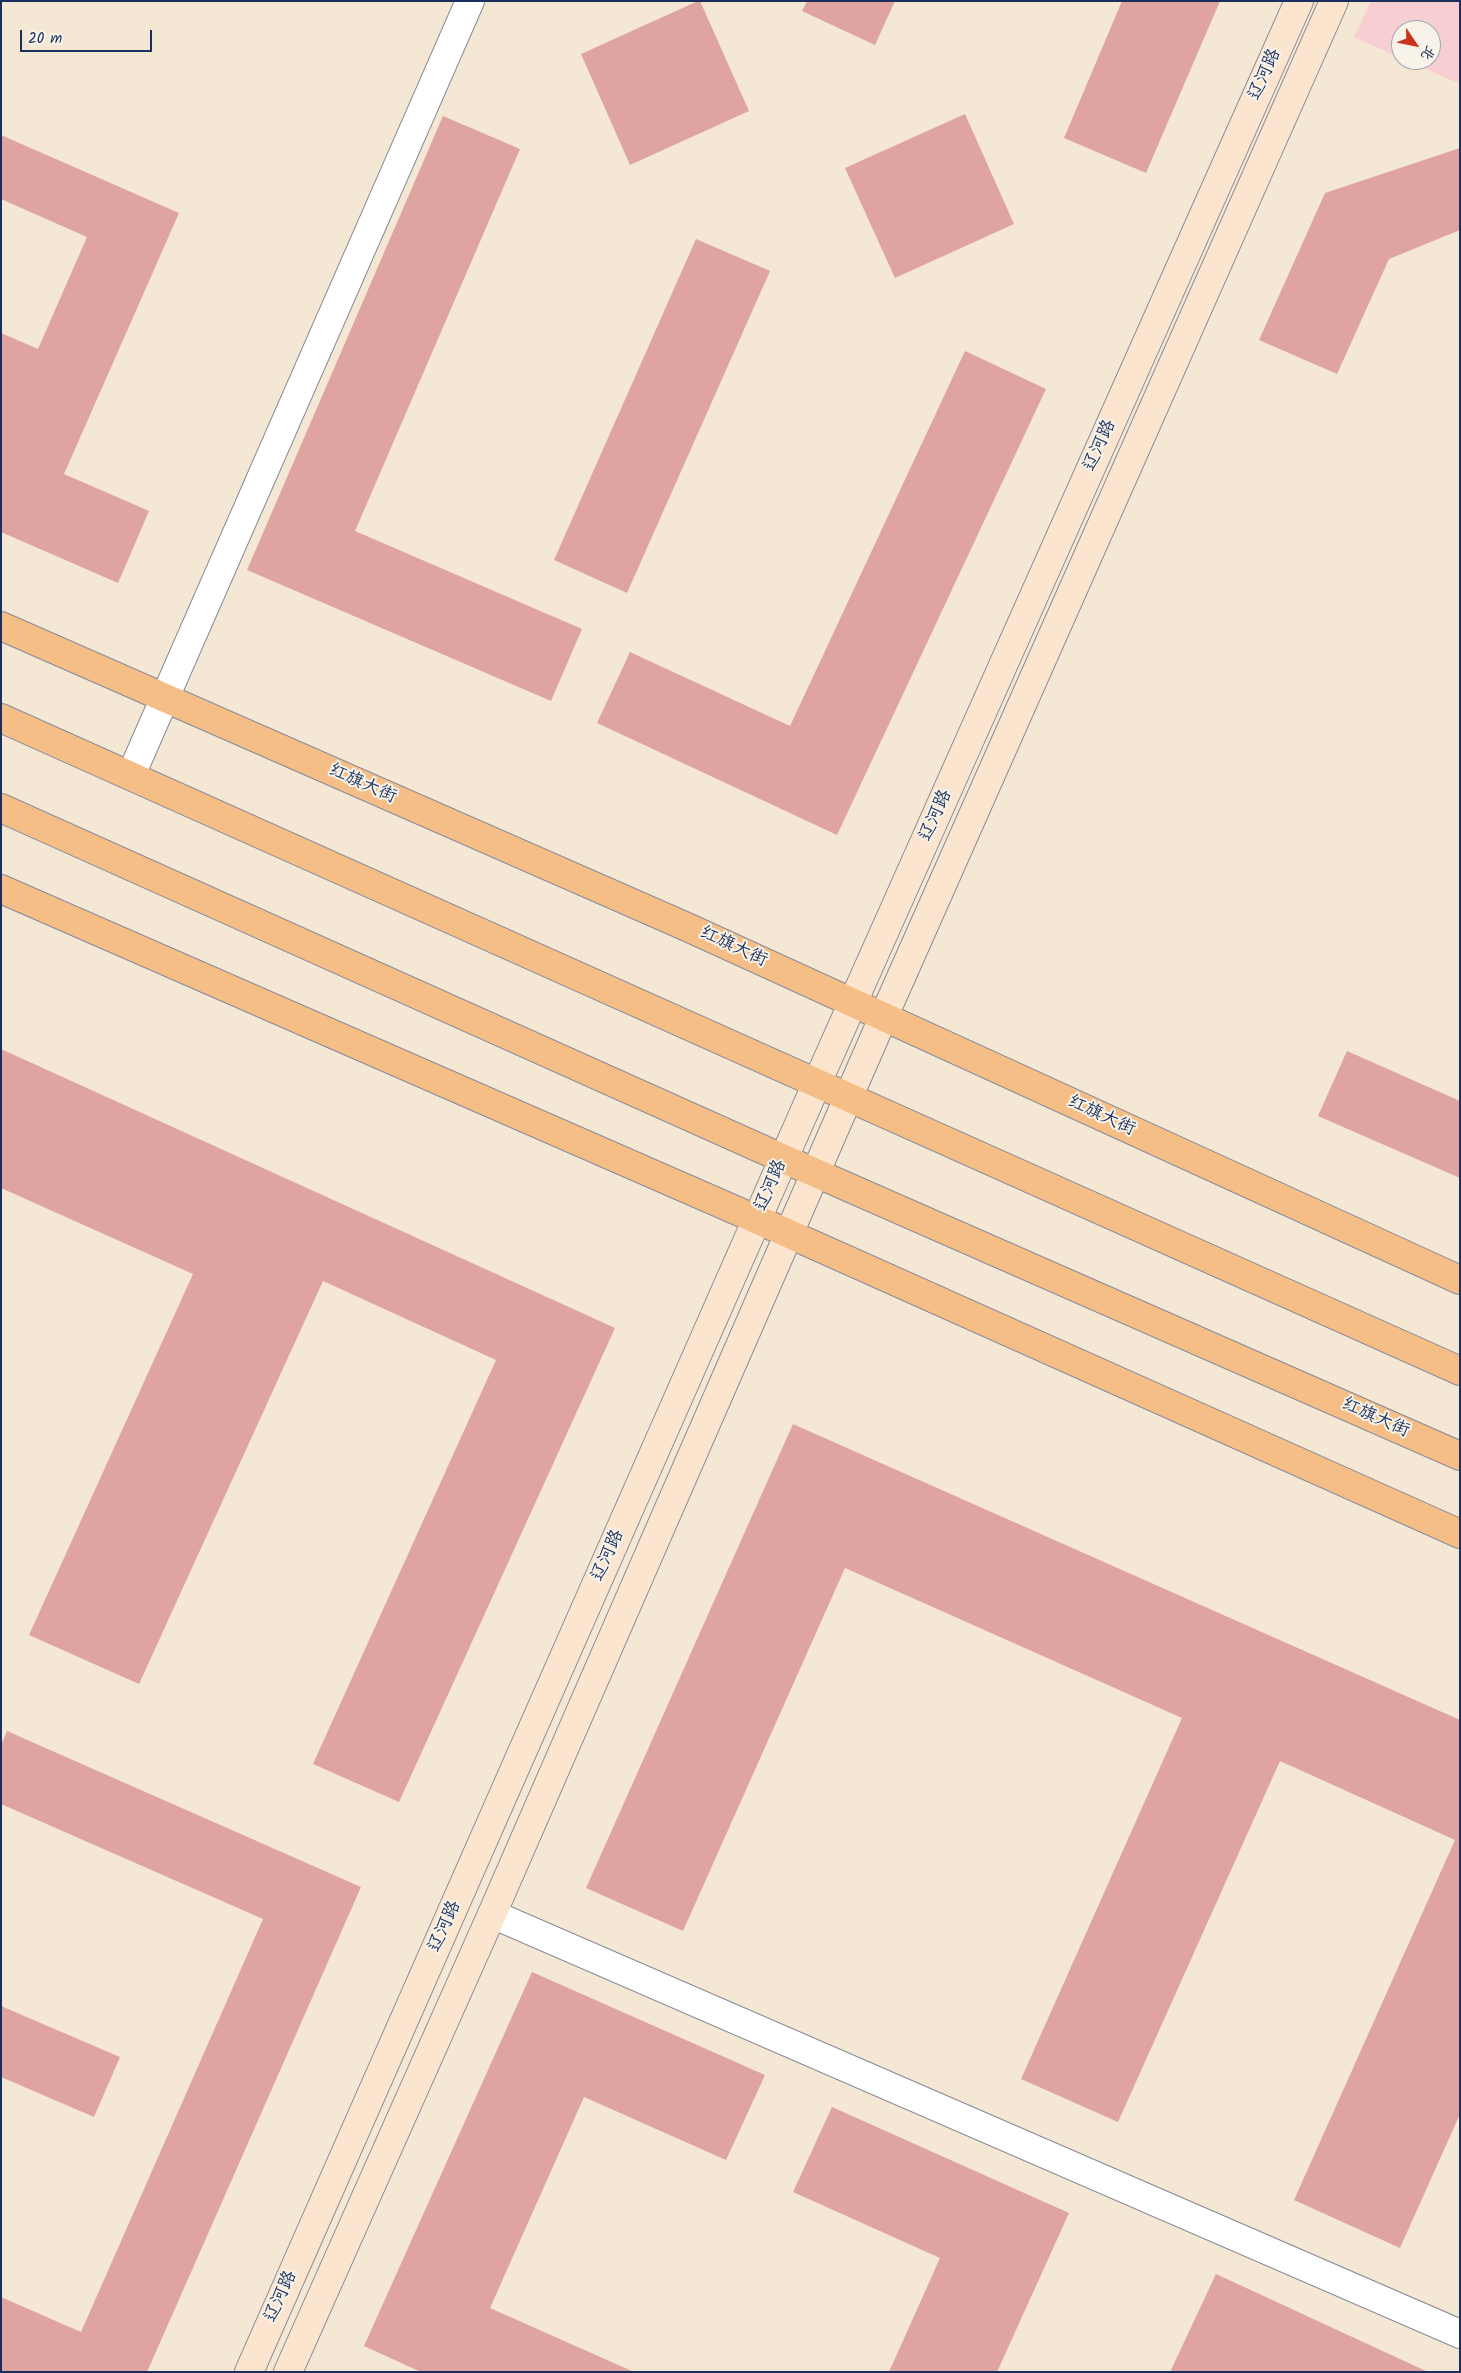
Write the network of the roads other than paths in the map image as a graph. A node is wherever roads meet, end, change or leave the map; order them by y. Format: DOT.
graph roads {
  1 [pos="470,1"];
  2 [pos="1299,1"];
  3 [pos="1334,1"];
  4 [pos="1,626"];
  5 [pos="165,698"];
  6 [pos="1,718"];
  7 [pos="131,775"];
  8 [pos="1,808"];
  9 [pos="1,889"];
  10 [pos="853,1004"];
  11 [pos="883,1018"];
  12 [pos="817,1083"];
  13 [pos="847,1098"];
  14 [pos="784,1159"];
  15 [pos="815,1172"];
  16 [pos="758,1220"];
  17 [pos="788,1234"];
  18 [pos="1460,1280"];
  19 [pos="1460,1371"];
  20 [pos="1460,1456"];
  21 [pos="1460,1534"];
  22 [pos="492,1914"];
  23 [pos="1460,2334"];
  24 [pos="249,2372"];
  25 [pos="288,2372"];
  1 -- 5 [label="street"];
  2 -- 10 [label="main road, 辽河路"];
  3 -- 11 [label="main road, 辽河路"];
  4 -- 5 [label="main road, 红旗大街"];
  5 -- 7 [label="street"];
  5 -- 10 [label="main road, 红旗大街"];
  6 -- 7 [label="main road"];
  7 -- 12 [label="main road"];
  8 -- 14 [label="main road, 红旗大街"];
  9 -- 16 [label="main road"];
  10 -- 11 [label="main road, 红旗大街"];
  10 -- 12 [label="main road, 辽河路"];
  11 -- 13 [label="main road, 辽河路"];
  11 -- 18 [label="main road, 红旗大街"];
  12 -- 13 [label="main road"];
  12 -- 14 [label="main road, 辽河路"];
  13 -- 15 [label="main road, 辽河路"];
  13 -- 19 [label="main road"];
  14 -- 15 [label="main road, 红旗大街"];
  14 -- 16 [label="main road, 辽河路"];
  15 -- 17 [label="main road, 辽河路"];
  15 -- 20 [label="main road, 红旗大街"];
  16 -- 17 [label="main road"];
  16 -- 24 [label="main road, 辽河路"];
  17 -- 21 [label="main road"];
  17 -- 22 [label="main road, 辽河路"];
  22 -- 23 [label="street"];
  22 -- 25 [label="main road, 辽河路"];
}
